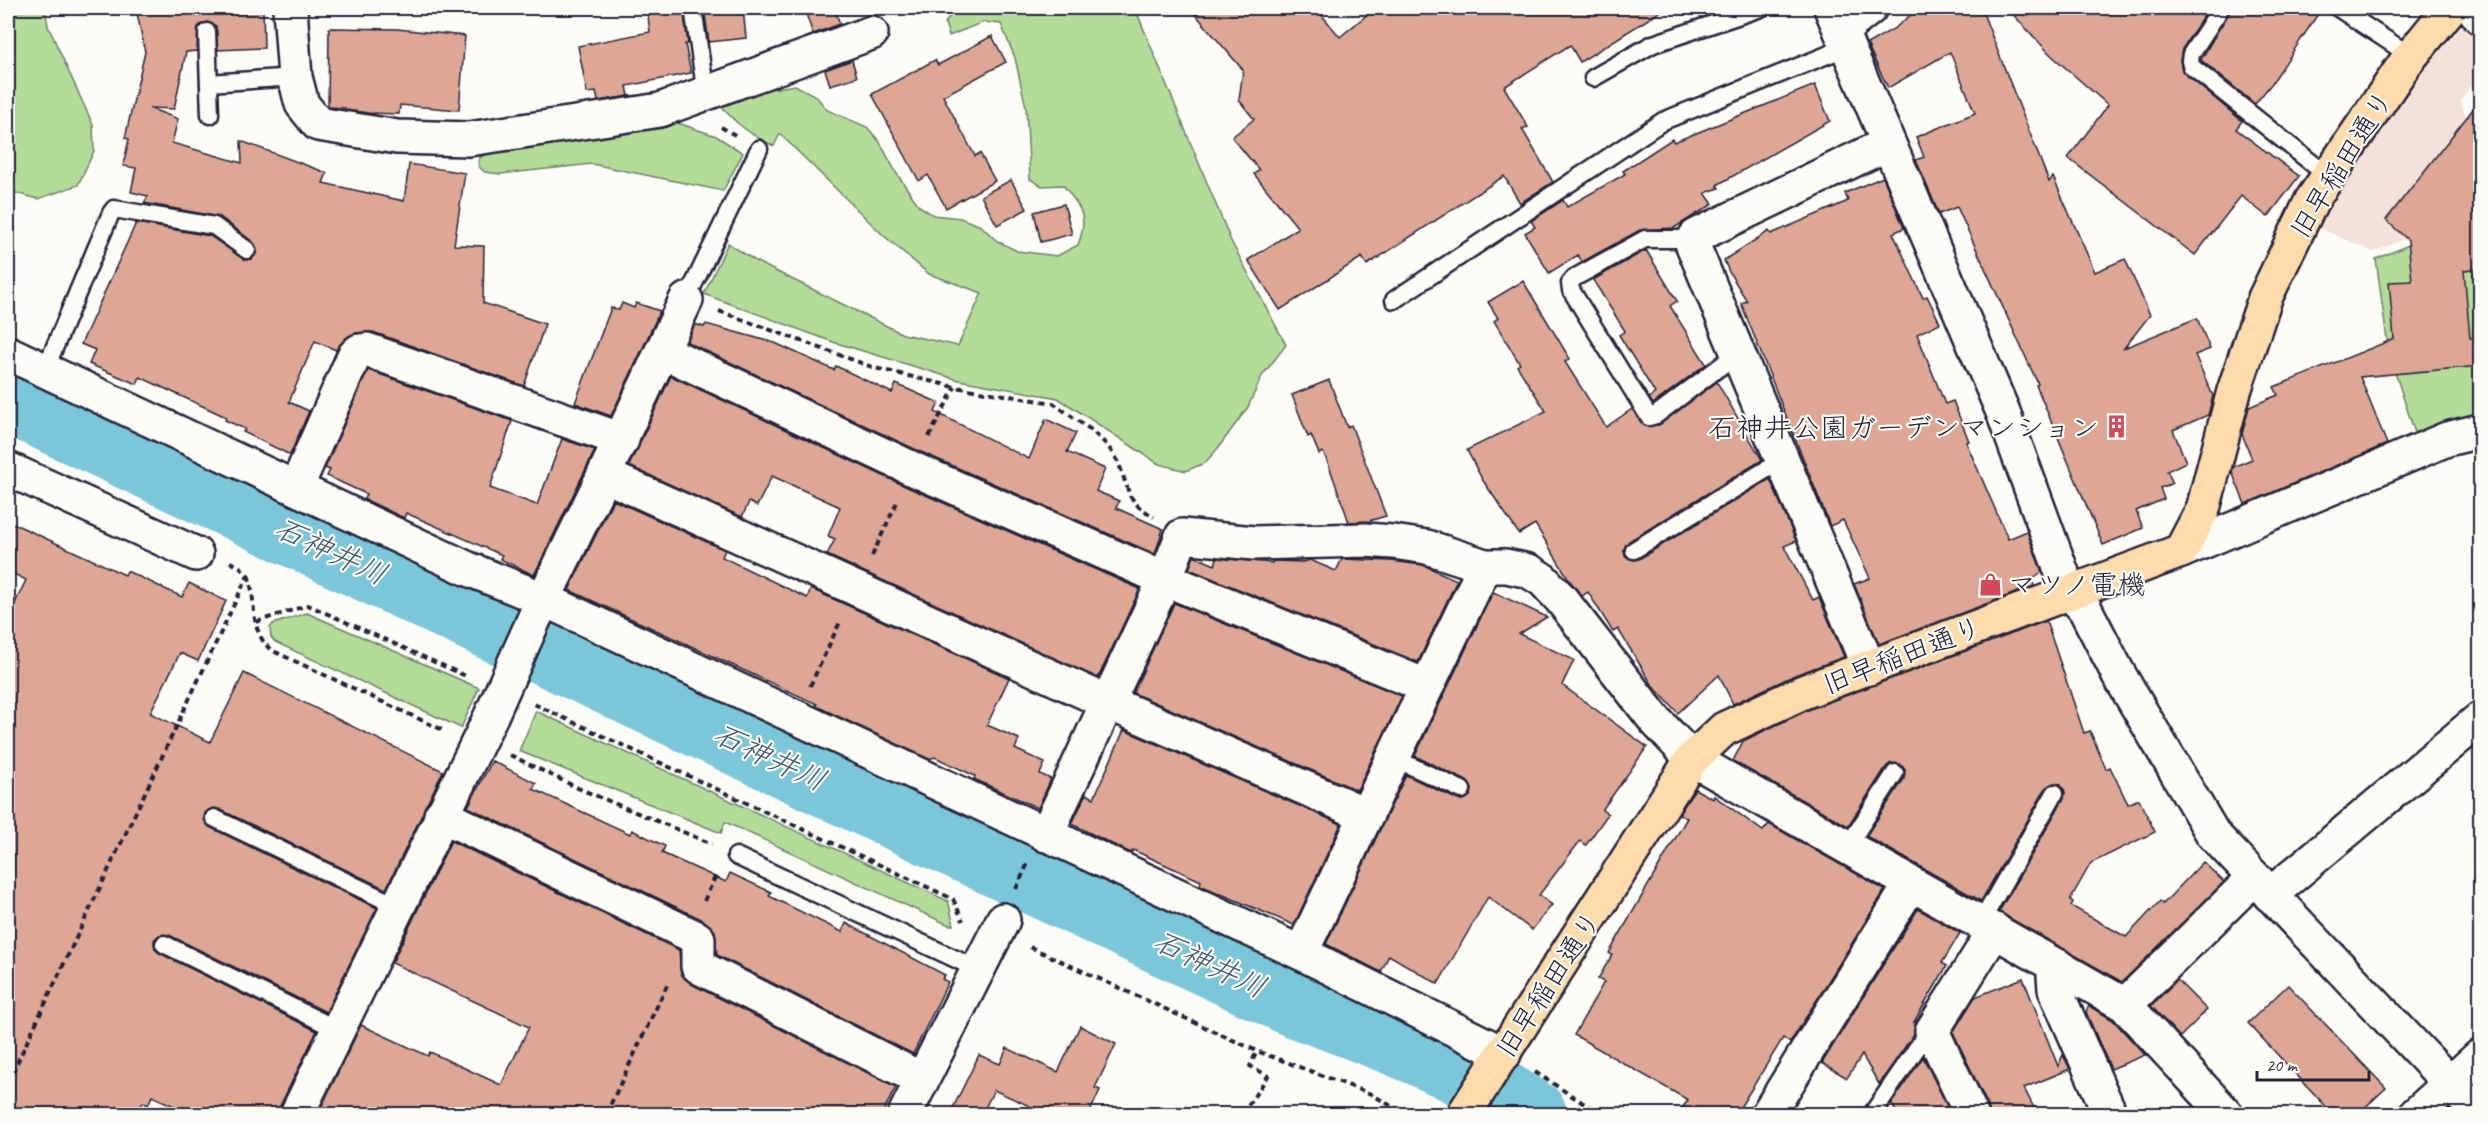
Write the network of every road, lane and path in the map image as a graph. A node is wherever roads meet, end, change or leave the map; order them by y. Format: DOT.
graph roads {
  1 [pos="290,8"];
  2 [pos="693,8"];
  3 [pos="1761,8"];
  4 [pos="1870,8"];
  5 [pos="2221,8"];
  6 [pos="2338,8"];
  7 [pos="2450,8"];
  8 [pos="2474,8"];
  9 [pos="2481,17"];
  10 [pos="1840,28"];
  11 [pos="207,32"];
  12 [pos="871,33"];
  13 [pos="2411,56"];
  14 [pos="295,76"];
  15 [pos="1593,78"];
  16 [pos="209,83"];
  17 [pos="706,94"];
  18 [pos="210,114"];
  19 [pos="1887,144"];
  20 [pos="759,149"];
  21 [pos="2328,176"];
  22 [pos="1692,239"];
  23 [pos="247,250"];
  24 [pos="686,300"];
  25 [pos="1394,300"];
  26 [pos="662,351"];
  27 [pos="8,352"];
  28 [pos="1737,354"];
  29 [pos="45,370"];
  30 [pos="955,387"];
  31 [pos="2481,431"];
  32 [pos="622,440"];
  33 [pos="1782,460"];
  34 [pos="8,469"];
  35 [pos="913,469"];
  36 [pos="604,476"];
  37 [pos="296,488"];
  38 [pos="1182,536"];
  39 [pos="1634,550"];
  40 [pos="2181,551"];
  41 [pos="196,554"];
  42 [pos="1485,566"];
  43 [pos="1165,579"];
  44 [pos="243,588"];
  45 [pos="856,590"];
  46 [pos="2069,592"];
  47 [pos="539,608"];
  48 [pos="256,622"];
  49 [pos="1869,668"];
  50 [pos="474,679"];
  51 [pos="1426,686"];
  52 [pos="529,701"];
  53 [pos="1107,702"];
  54 [pos="796,716"];
  55 [pos="2481,719"];
  56 [pos="1394,758"];
  57 [pos="1692,759"];
  58 [pos="1895,773"];
  59 [pos="1462,790"];
  60 [pos="2055,794"];
  61 [pos="441,815"];
  62 [pos="1367,815"];
  63 [pos="214,818"];
  64 [pos="1046,835"];
  65 [pos="1847,847"];
  66 [pos="736,856"];
  67 [pos="717,871"];
  68 [pos="1911,884"];
  69 [pos="2262,886"];
  70 [pos="397,906"];
  71 [pos="1003,920"];
  72 [pos="1988,926"];
  73 [pos="964,927"];
  74 [pos="690,934"];
  75 [pos="164,944"];
  76 [pos="1301,953"];
  77 [pos="2058,966"];
  78 [pos="977,969"];
  79 [pos="2125,1005"];
  80 [pos="338,1030"];
  81 [pos="1932,1031"];
  82 [pos="1257,1051"];
  83 [pos="2481,1056"];
  84 [pos="1501,1059"];
  85 [pos="921,1079"];
  86 [pos="8,1082"];
  87 [pos="2448,1084"];
  88 [pos="297,1114"];
  89 [pos="606,1114"];
  90 [pos="905,1114"];
  91 [pos="1242,1114"];
  92 [pos="1464,1114"];
  93 [pos="1600,1114"];
  94 [pos="1768,1114"];
  95 [pos="1872,1114"];
  96 [pos="1971,1114"];
  97 [pos="2110,1114"];
  98 [pos="2226,1114"];
  99 [pos="2416,1114"];
  100 [pos="2479,1114"];
  1 -- 14 [label="street"];
  2 -- 17 [label="lane"];
  3 -- 15 [label="lane"];
  4 -- 10 [label="street"];
  5 -- 21 [label="lane"];
  6 -- 13 [label="lane"];
  7 -- 13 [label="main road, 旧早稲田通り"];
  8 -- 9 [label="street"];
  10 -- 19 [label="street"];
  10 -- 25 [label="lane"];
  11 -- 16 [label="lane"];
  12 -- 17 [label="street"];
  13 -- 21 [label="main road, 旧早稲田通り"];
  14 -- 16 [label="lane"];
  14 -- 17 [label="street"];
  16 -- 18 [label="lane"];
  19 -- 22 [label="street"];
  19 -- 46 [label="street"];
  20 -- 24 [label="lane"];
  21 -- 40 [label="main road, 旧早稲田通り"];
  22 -- 28 [label="street"];
  22 -- 28 [label="lane"];
  23 -- 29 [label="lane"];
  24 -- 26 [label="street"];
  24 -- 30 [label="path"];
  26 -- 32 [label="street"];
  26 -- 35 [label="street"];
  27 -- 29 [label="street"];
  28 -- 33 [label="street"];
  29 -- 37 [label="street"];
  30 -- 35 [label="path"];
  30 -- 38 [label="path"];
  31 -- 40 [label="street"];
  32 -- 36 [label="street"];
  32 -- 37 [label="street"];
  33 -- 39 [label="lane"];
  33 -- 49 [label="street"];
  34 -- 41 [label="street"];
  35 -- 43 [label="street"];
  35 -- 45 [label="path"];
  36 -- 45 [label="street"];
  36 -- 47 [label="street"];
  37 -- 47 [label="street"];
  38 -- 42 [label="street"];
  38 -- 43 [label="street"];
  40 -- 46 [label="main road, 旧早稲田通り"];
  42 -- 51 [label="street"];
  42 -- 57 [label="street"];
  43 -- 51 [label="street"];
  43 -- 53 [label="street"];
  44 -- 86 [label="path"];
  45 -- 53 [label="street"];
  45 -- 54 [label="path"];
  46 -- 49 [label="main road, 旧早稲田通り"];
  46 -- 69 [label="street"];
  47 -- 54 [label="street"];
  47 -- 61 [label="street, bridge"];
  48 -- 50 [label="path"];
  49 -- 57 [label="main road, 旧早稲田通り"];
  51 -- 56 [label="street"];
  52 -- 73 [label="path"];
  53 -- 62 [label="street"];
  53 -- 64 [label="street"];
  54 -- 64 [label="street"];
  55 -- 69 [label="street"];
  56 -- 59 [label="lane"];
  56 -- 62 [label="street"];
  57 -- 65 [label="street"];
  57 -- 84 [label="main road, 旧早稲田通り"];
  58 -- 65 [label="lane"];
  60 -- 72 [label="lane"];
  61 -- 70 [label="street"];
  61 -- 74 [label="street"];
  62 -- 76 [label="street"];
  63 -- 70 [label="lane"];
  64 -- 76 [label="street"];
  65 -- 68 [label="street"];
  66 -- 78 [label="lane"];
  67 -- 74 [label="path"];
  68 -- 72 [label="street"];
  68 -- 94 [label="street"];
  69 -- 79 [label="street"];
  69 -- 87 [label="street"];
  70 -- 80 [label="street"];
  71 -- 78 [label="street"];
  72 -- 77 [label="street"];
  72 -- 81 [label="street"];
  74 -- 85 [label="street"];
  74 -- 89 [label="path"];
  75 -- 80 [label="lane"];
  76 -- 84 [label="street"];
  77 -- 79 [label="street"];
  77 -- 97 [label="street"];
  78 -- 85 [label="street"];
  79 -- 98 [label="street"];
  80 -- 88 [label="street"];
  81 -- 95 [label="lane"];
  81 -- 96 [label="street"];
  82 -- 91 [label="path"];
  83 -- 87 [label="street"];
  84 -- 92 [label="main road, 旧早稲田通り"];
  84 -- 93 [label="path"];
  85 -- 90 [label="street"];
  87 -- 99 [label="street"];
  87 -- 100 [label="street"];
}
